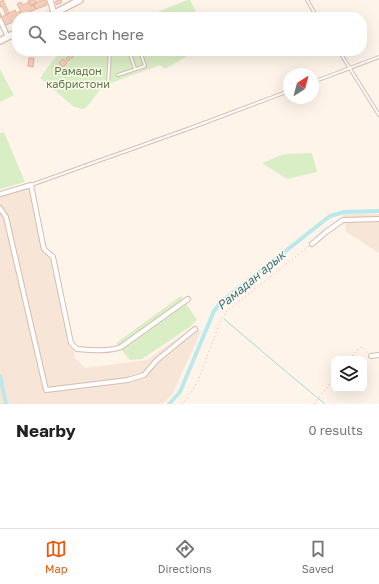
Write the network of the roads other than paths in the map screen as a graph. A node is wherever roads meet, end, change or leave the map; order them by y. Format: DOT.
graph roads {
  1 [pos="50,0"];
  2 [pos="80,0"];
  3 [pos="306,0"];
  4 [pos="54,12"];
  5 [pos="56,12"];
  6 [pos="314,12"];
  7 [pos="0,20"];
  8 [pos="12,33"];
  9 [pos="7,34"];
  10 [pos="0,41"];
  11 [pos="110,56"];
  12 [pos="131,56"];
  13 [pos="142,56"];
  14 [pos="342,56"];
  15 [pos="379,57"];
  16 [pos="349,68"];
  17 [pos="136,69"];
  18 [pos="118,75"];
  19 [pos="319,80"];
  20 [pos="108,84"];
  21 [pos="283,93"];
  22 [pos="379,115"];
  23 [pos="30,185"];
  24 [pos="0,194"];
  25 [pos="0,208"];
  26 [pos="379,219"];
  27 [pos="312,244"];
  28 [pos="188,299"];
  29 [pos="195,329"];
  30 [pos="379,355"];
  31 [pos="371,356"];
  1 -- 4 [label="street"];
  2 -- 5 [label="main road"];
  3 -- 6 [label="lane"];
  7 -- 9 [label="street"];
  8 -- 9 [label="main road"];
  9 -- 10 [label="main road"];
  11 -- 20 [label="lane"];
  12 -- 17 [label="lane"];
  13 -- 17 [label="lane"];
  14 -- 16 [label="lane"];
  15 -- 16 [label="lane"];
  16 -- 19 [label="lane"];
  16 -- 22 [label="lane"];
  17 -- 18 [label="lane"];
  21 -- 23 [label="lane"];
  23 -- 24 [label="street"];
  23 -- 28 [label="street"];
  25 -- 29 [label="street"];
  26 -- 27 [label="street"];
  30 -- 31 [label="street"];
}
